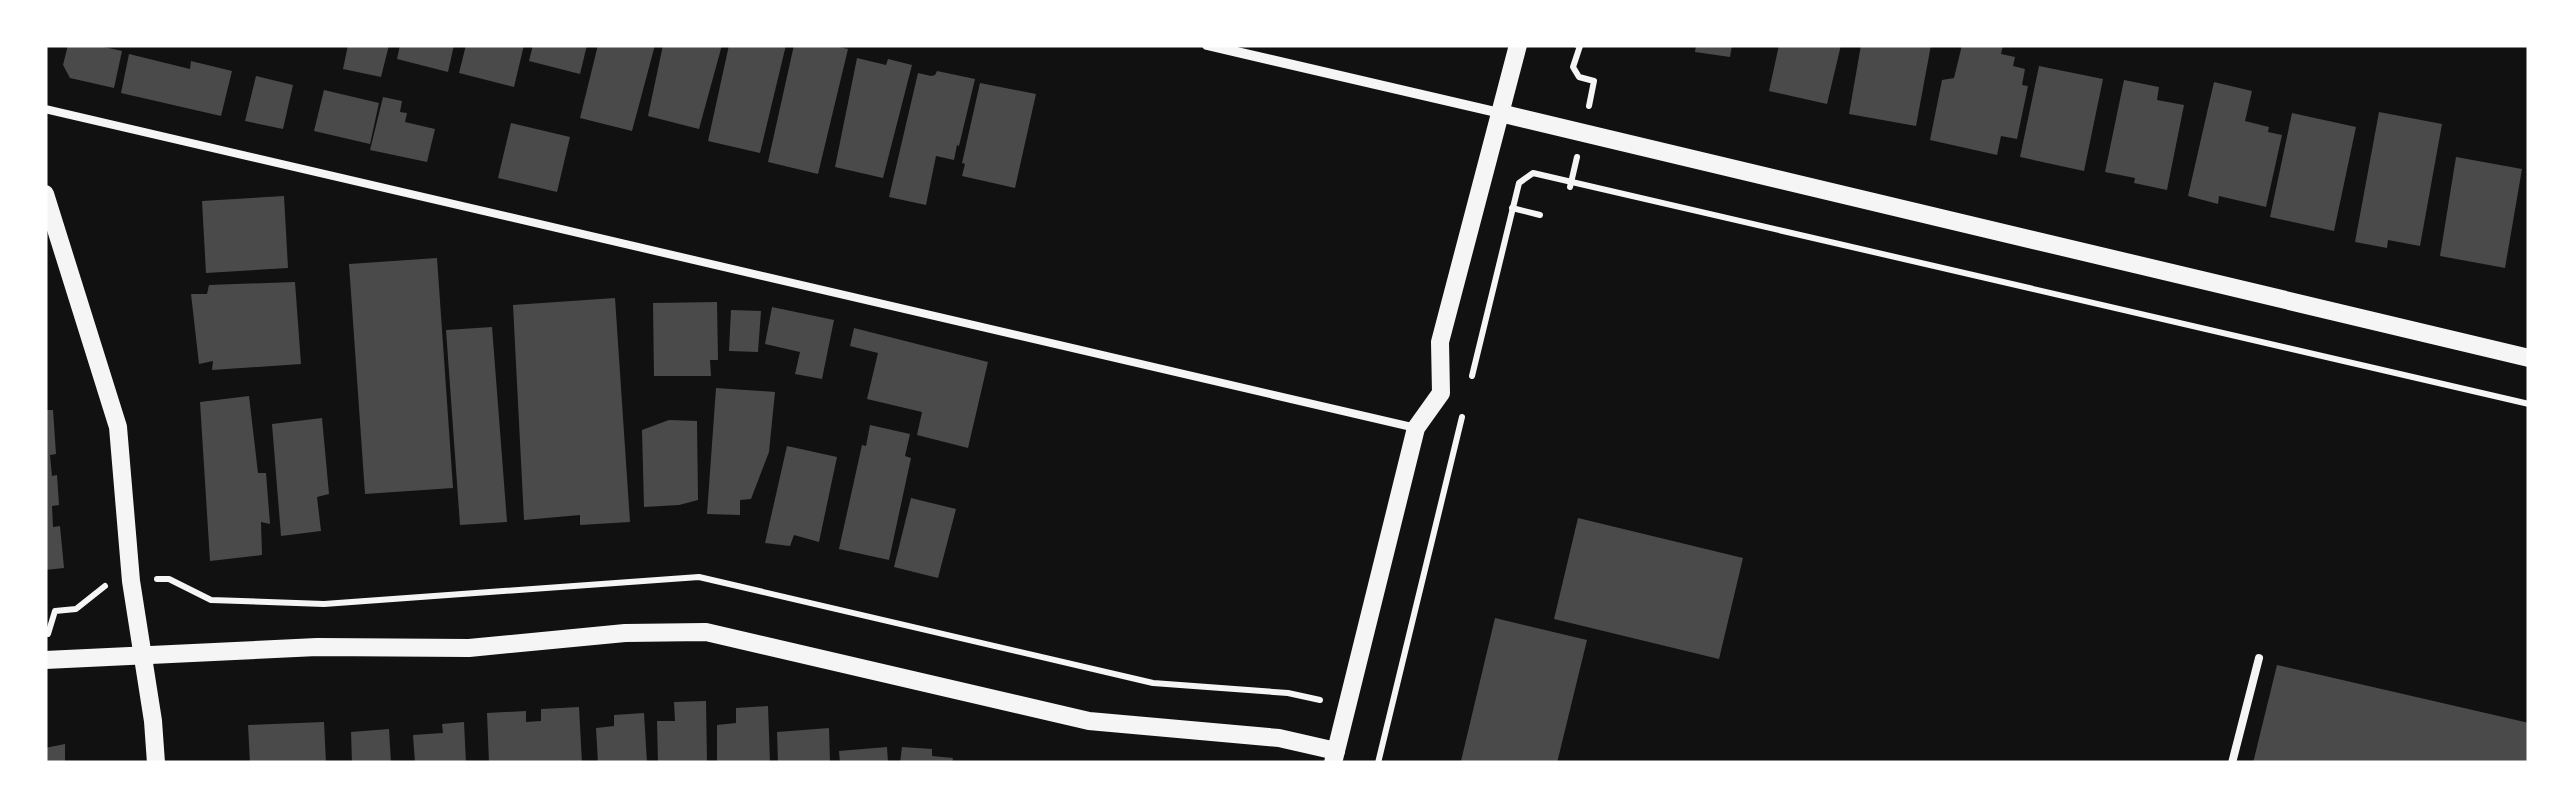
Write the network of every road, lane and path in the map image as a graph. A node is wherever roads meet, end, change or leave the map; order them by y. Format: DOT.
graph roads {
  1 [pos="1207,45"];
  2 [pos="1518,45"];
  3 [pos="1576,45"];
  4 [pos="1592,91"];
  5 [pos="45,109"];
  6 [pos="1500,113"];
  7 [pos="45,194"];
  8 [pos="1512,208"];
  9 [pos="48,215"];
  10 [pos="1540,215"];
  11 [pos="2529,358"];
  12 [pos="1471,378"];
  13 [pos="2529,404"];
  14 [pos="1462,416"];
  15 [pos="1416,428"];
  16 [pos="110,583"];
  17 [pos="45,645"];
  18 [pos="142,655"];
  19 [pos="2259,658"];
  20 [pos="45,660"];
  21 [pos="1334,757"];
  22 [pos="156,763"];
  23 [pos="1378,763"];
  24 [pos="2232,763"];
  1 -- 6 [label="street"];
  2 -- 6 [label="street"];
  3 -- 4 [label="path"];
  5 -- 15 [label="lane"];
  6 -- 11 [label="street"];
  6 -- 15 [label="street"];
  7 -- 9 [label="street"];
  8 -- 10 [label="path"];
  8 -- 12 [label="path"];
  8 -- 13 [label="path"];
  9 -- 18 [label="street"];
  14 -- 23 [label="path"];
  15 -- 21 [label="street"];
  16 -- 17 [label="path"];
  18 -- 20 [label="street"];
  18 -- 21 [label="street"];
  18 -- 22 [label="street"];
  19 -- 24 [label="lane"];
}
